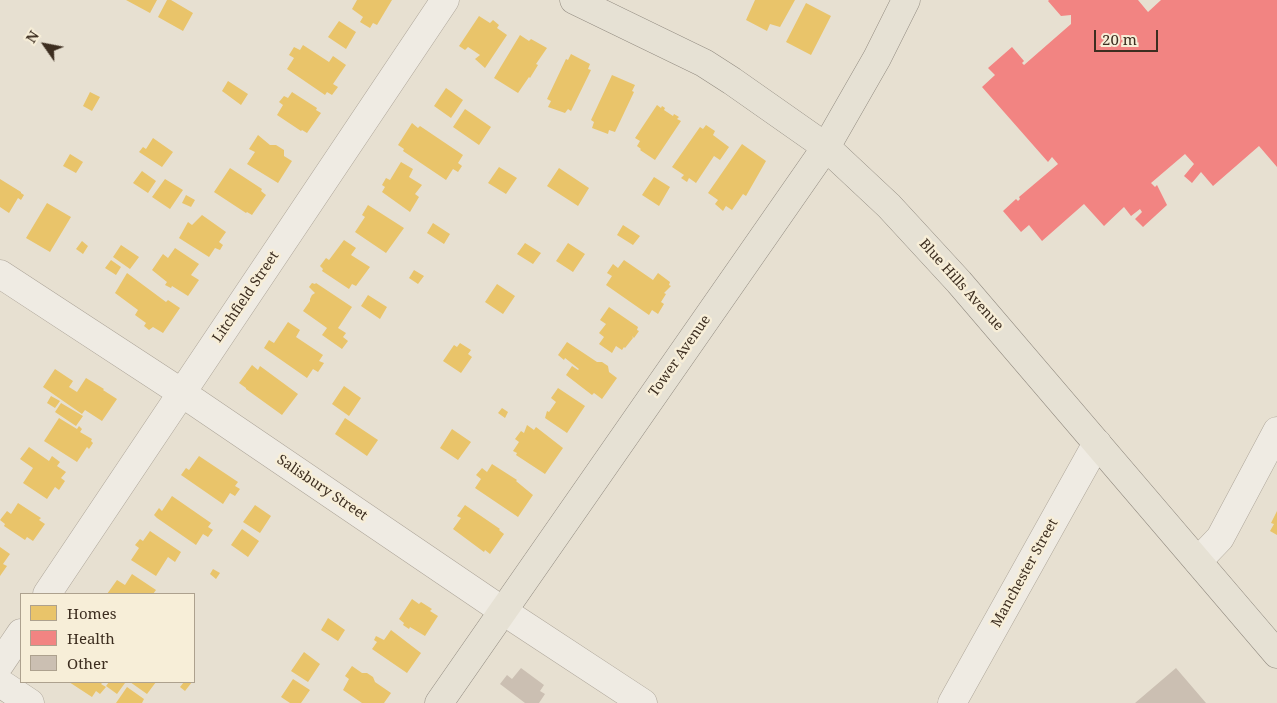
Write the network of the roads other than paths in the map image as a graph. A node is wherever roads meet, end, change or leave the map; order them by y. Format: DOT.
graph roads {
  1 [pos="445,0"];
  2 [pos="574,0"];
  3 [pos="906,0"];
  4 [pos="826,147"];
  5 [pos="0,274"];
  6 [pos="182,393"];
  7 [pos="1277,431"];
  8 [pos="1097,443"];
  9 [pos="1198,561"];
  10 [pos="48,593"];
  11 [pos="503,611"];
  12 [pos="20,634"];
  13 [pos="1277,654"];
  14 [pos="0,664"];
  15 [pos="0,683"];
  16 [pos="30,703"];
  17 [pos="439,703"];
  18 [pos="643,703"];
  19 [pos="952,703"];
  1 -- 6 [label="street, Litchfield Street"];
  2 -- 4 [label="main road, Blue Hills Avenue"];
  3 -- 4 [label="main road, Tower Avenue"];
  4 -- 8 [label="main road, Blue Hills Avenue"];
  4 -- 11 [label="main road, Tower Avenue"];
  5 -- 6 [label="street, Salisbury Street"];
  6 -- 10 [label="street, Litchfield Street"];
  6 -- 11 [label="street, Salisbury Street"];
  7 -- 9 [label="street"];
  8 -- 9 [label="main road, Blue Hills Avenue"];
  8 -- 19 [label="street, Manchester Street"];
  9 -- 13 [label="main road, Blue Hills Avenue"];
  11 -- 17 [label="main road, Tower Avenue"];
  11 -- 18 [label="street, Salisbury Street"];
  12 -- 14 [label="street"];
  15 -- 16 [label="street"];
}
